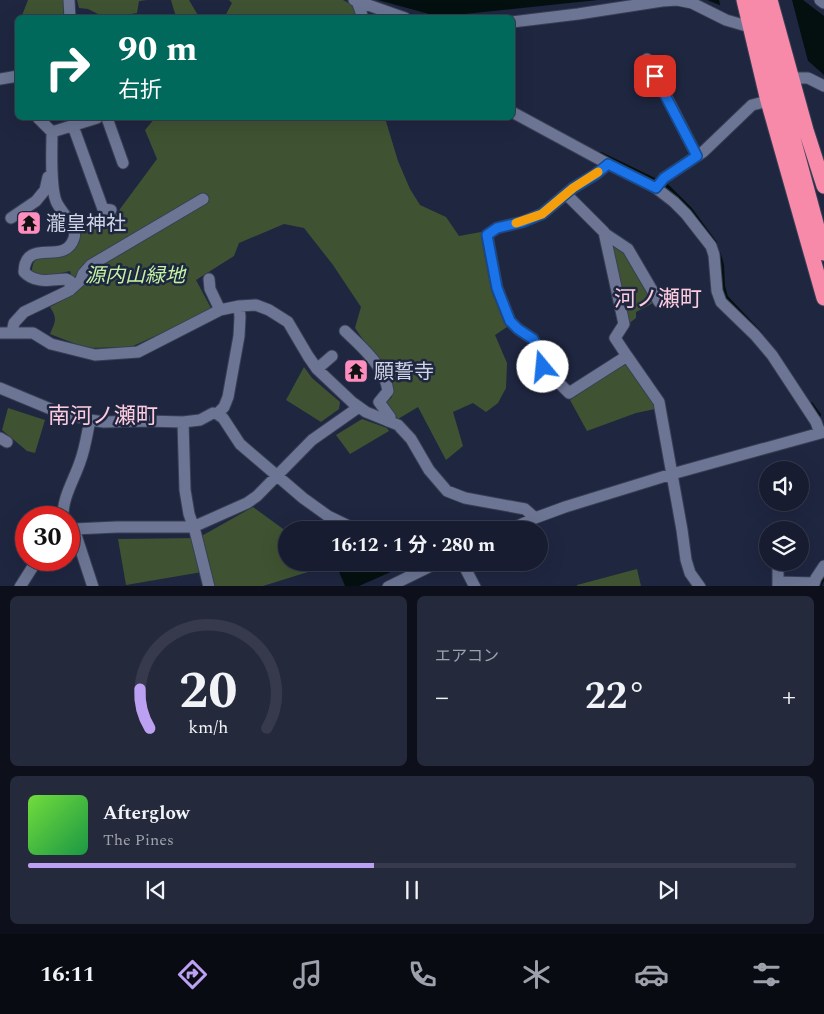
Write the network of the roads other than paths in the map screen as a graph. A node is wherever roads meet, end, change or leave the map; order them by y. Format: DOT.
graph roads {
  1 [pos="69,0"];
  2 [pos="744,0"];
  3 [pos="757,0"];
  4 [pos="770,0"];
  5 [pos="820,0"];
  6 [pos="356,1"];
  7 [pos="824,3"];
  8 [pos="70,15"];
  9 [pos="362,15"];
  10 [pos="396,15"];
  11 [pos="515,22"];
  12 [pos="750,26"];
  13 [pos="647,60"];
  14 [pos="15,76"];
  15 [pos="791,78"];
  16 [pos="0,79"];
  17 [pos="824,86"];
  18 [pos="768,101"];
  19 [pos="515,114"];
  20 [pos="40,120"];
  21 [pos="91,120"];
  22 [pos="107,120"];
  23 [pos="73,126"];
  24 [pos="52,132"];
  25 [pos="697,156"];
  26 [pos="52,159"];
  27 [pos="123,163"];
  28 [pos="608,164"];
  29 [pos="660,184"];
  30 [pos="824,186"];
  31 [pos="566,194"];
  32 [pos="202,198"];
  33 [pos="111,210"];
  34 [pos="11,218"];
  35 [pos="604,233"];
  36 [pos="824,252"];
  37 [pos="209,278"];
  38 [pos="70,290"];
  39 [pos="824,298"];
  40 [pos="659,302"];
  41 [pos="238,306"];
  42 [pos="220,310"];
  43 [pos="345,331"];
  44 [pos="12,332"];
  45 [pos="0,333"];
  46 [pos="332,356"];
  47 [pos="627,356"];
  48 [pos="317,369"];
  49 [pos="0,388"];
  50 [pos="359,407"];
  51 [pos="217,414"];
  52 [pos="90,420"];
  53 [pos="388,421"];
  54 [pos="182,422"];
  55 [pos="822,433"];
  56 [pos="672,474"];
  57 [pos="277,475"];
  58 [pos="64,506"];
  59 [pos="536,518"];
  60 [pos="338,521"];
  61 [pos="529,521"];
  62 [pos="193,527"];
  63 [pos="80,529"];
  64 [pos="80,554"];
  65 [pos="824,566"];
  66 [pos="30,571"];
  67 [pos="414,571"];
  68 [pos="467,571"];
  69 [pos="778,571"];
  70 [pos="778,584"];
  71 [pos="814,585"];
  72 [pos="20,586"];
  73 [pos="92,586"];
  74 [pos="209,586"];
  75 [pos="388,586"];
  76 [pos="475,586"];
  77 [pos="700,586"];
  1 -- 8 [label="street"];
  2 -- 12 [label="highway"];
  3 -- 36 [label="highway"];
  4 -- 15 [label="highway"];
  5 -- 7 [label="street"];
  6 -- 9 [label="street"];
  6 -- 10 [label="street"];
  11 -- 12 [label="street"];
  12 -- 18 [label="highway"];
  13 -- 25 [label="street"];
  14 -- 16 [label="street"];
  15 -- 17 [label="street"];
  15 -- 30 [label="highway"];
  18 -- 25 [label="street"];
  18 -- 39 [label="highway"];
  19 -- 28 [label="street"];
  20 -- 24 [label="street"];
  21 -- 23 [label="street"];
  22 -- 27 [label="street"];
  23 -- 24 [label="street"];
  23 -- 33 [label="street"];
  24 -- 26 [label="street"];
  25 -- 29 [label="street"];
  26 -- 34 [label="street"];
  26 -- 38 [label="street"];
  28 -- 29 [label="street"];
  28 -- 31 [label="street"];
  29 -- 55 [label="street"];
  31 -- 35 [label="street"];
  31 -- 47 [label="street"];
  32 -- 38 [label="street"];
  35 -- 40 [label="street"];
  35 -- 47 [label="street"];
  37 -- 42 [label="street"];
  38 -- 44 [label="street"];
  41 -- 42 [label="street"];
  41 -- 48 [label="street"];
  41 -- 51 [label="street"];
  42 -- 44 [label="street"];
  43 -- 53 [label="street"];
  44 -- 45 [label="street"];
  46 -- 48 [label="street"];
  47 -- 56 [label="street"];
  48 -- 50 [label="street"];
  49 -- 52 [label="street"];
  50 -- 53 [label="street"];
  50 -- 57 [label="street"];
  51 -- 54 [label="street"];
  51 -- 57 [label="street"];
  52 -- 54 [label="street"];
  52 -- 58 [label="street"];
  53 -- 59 [label="street"];
  54 -- 62 [label="street"];
  55 -- 56 [label="street"];
  56 -- 59 [label="street"];
  56 -- 77 [label="street"];
  57 -- 60 [label="street"];
  57 -- 62 [label="street"];
  59 -- 61 [label="street"];
  62 -- 63 [label="street"];
  62 -- 74 [label="street"];
  64 -- 73 [label="street"];
  65 -- 71 [label="street"];
  66 -- 72 [label="street"];
  67 -- 75 [label="street"];
  68 -- 76 [label="street"];
  69 -- 70 [label="street"];
  70 -- 71 [label="street"];
}
